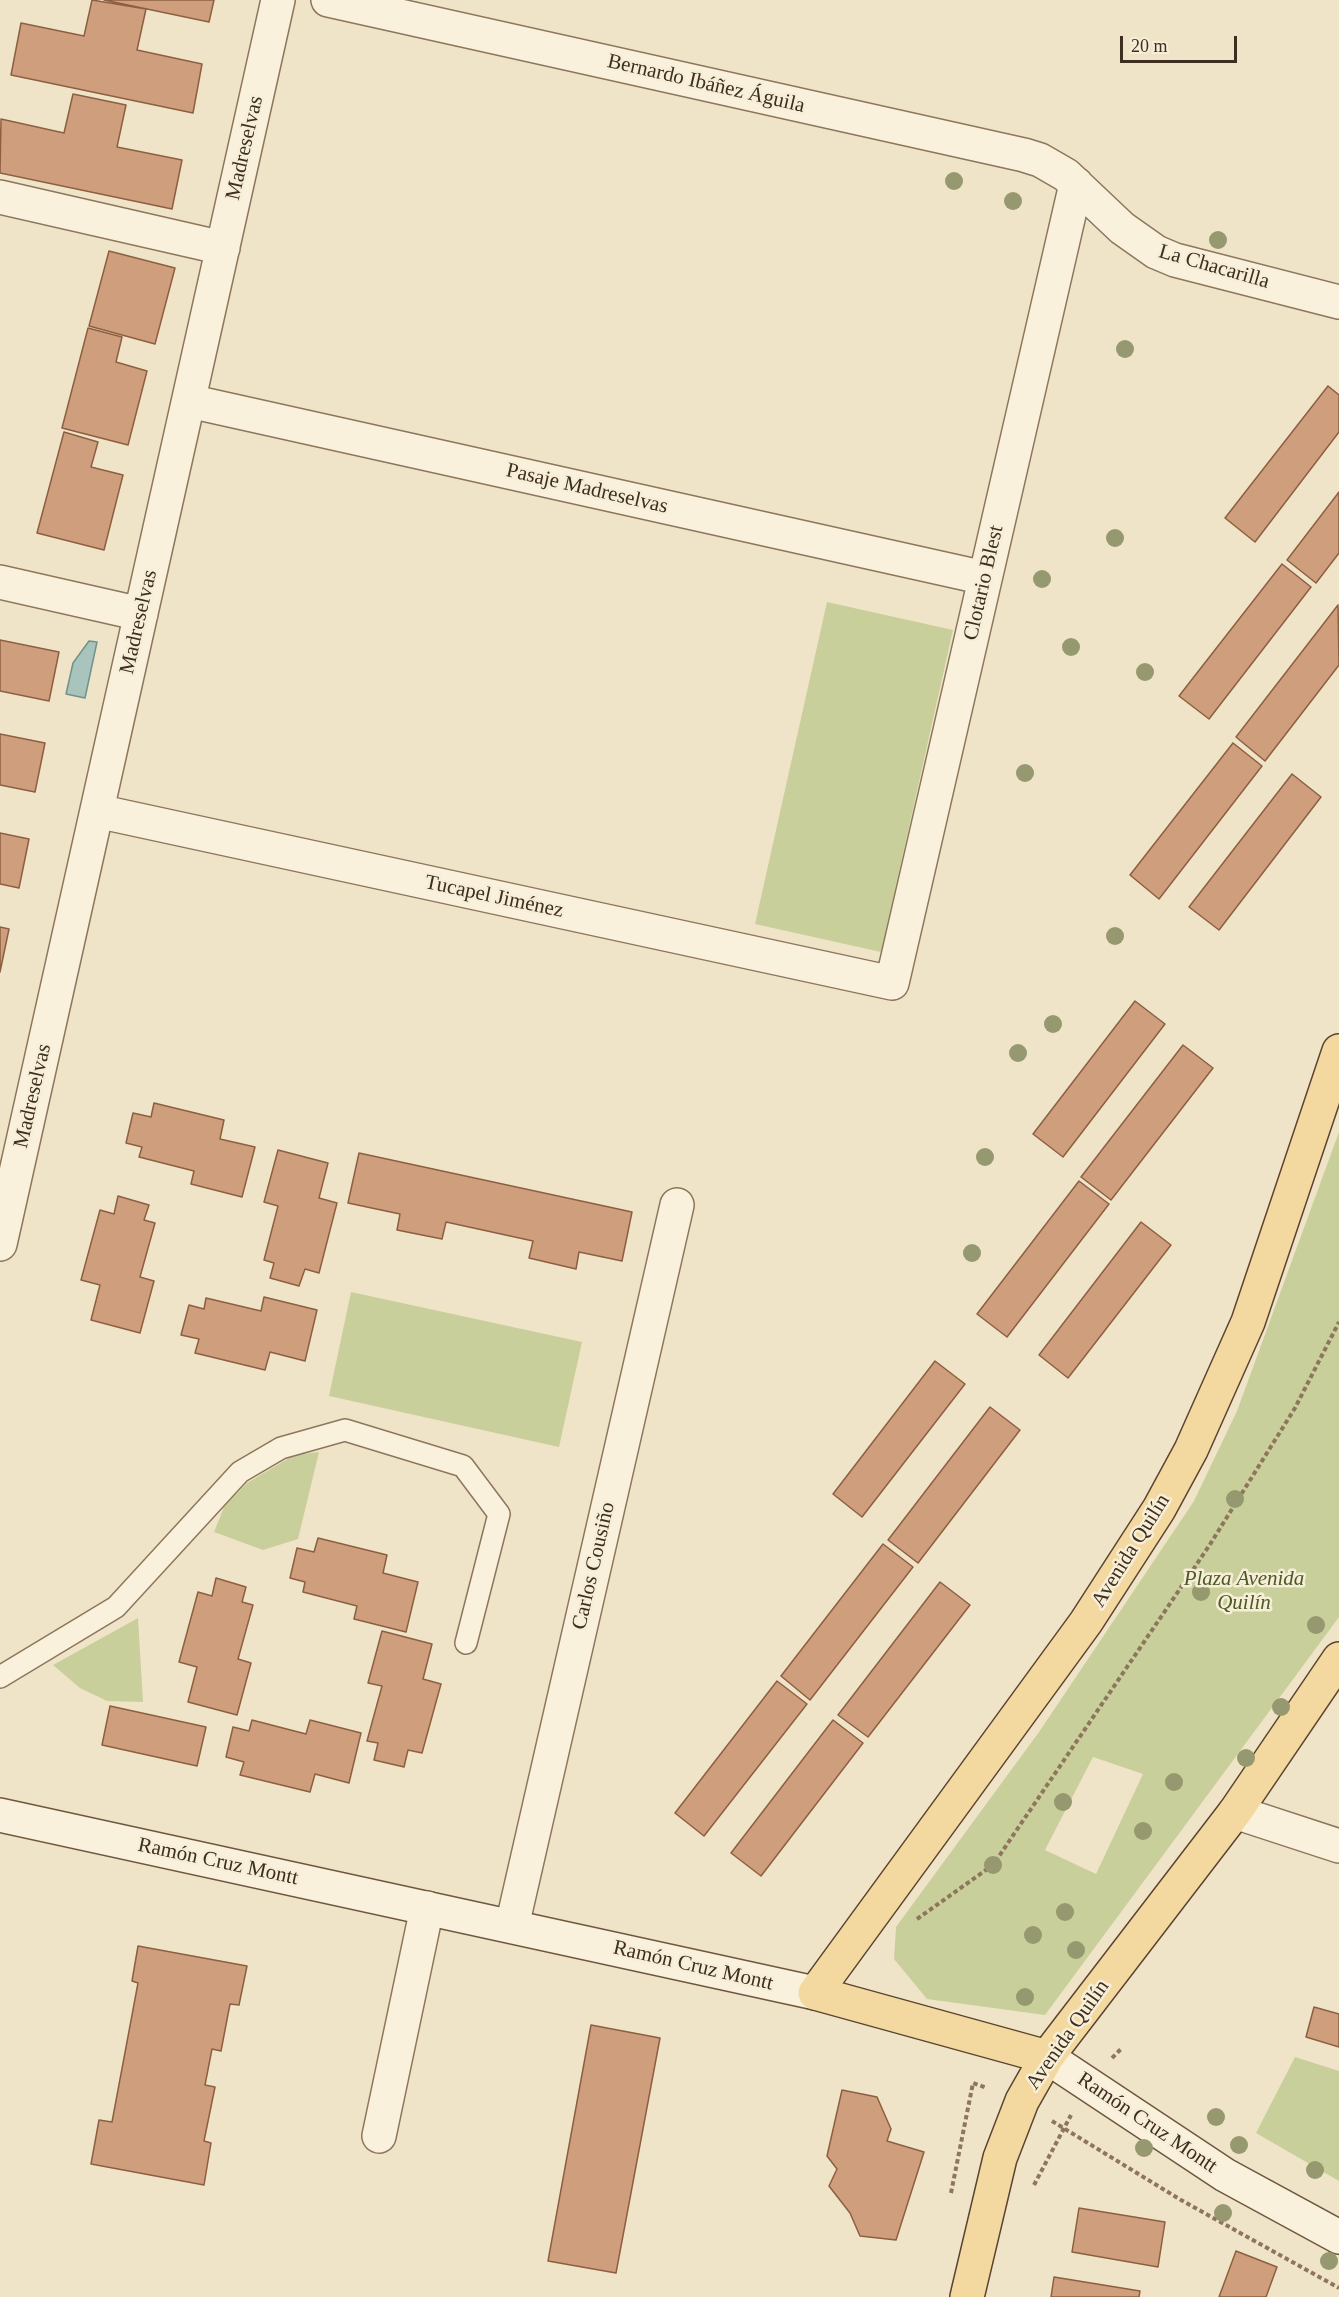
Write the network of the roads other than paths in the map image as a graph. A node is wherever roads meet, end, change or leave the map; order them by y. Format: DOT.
graph roads {
  1 [pos="278,0"];
  2 [pos="328,0"];
  3 [pos="1076,183"];
  4 [pos="0,197"];
  5 [pos="223,248"];
  6 [pos="1339,302"];
  7 [pos="189,401"];
  8 [pos="985,578"];
  9 [pos="0,582"];
  10 [pos="141,614"];
  11 [pos="97,811"];
  12 [pos="892,983"];
  13 [pos="1339,1051"];
  14 [pos="677,1205"];
  15 [pos="0,1244"];
  16 [pos="466,1643"];
  17 [pos="1339,1659"];
  18 [pos="0,1677"];
  19 [pos="1235,1812"];
  20 [pos="0,1815"];
  21 [pos="1339,1846"];
  22 [pos="427,1908"];
  23 [pos="512,1926"];
  24 [pos="814,1993"];
  25 [pos="1047,2057"];
  26 [pos="379,2136"];
  27 [pos="1339,2237"];
  28 [pos="967,2297"];
  1 -- 5 [label="street, Madreselvas"];
  2 -- 3 [label="street, Bernardo Ibáñez Águila"];
  3 -- 6 [label="street, La Chacarilla"];
  3 -- 8 [label="street, Clotario Blest"];
  4 -- 5 [label="street"];
  5 -- 7 [label="street, Madreselvas"];
  7 -- 8 [label="street, Pasaje Madreselvas"];
  7 -- 10 [label="street, Madreselvas"];
  8 -- 12 [label="street, Clotario Blest"];
  9 -- 10 [label="street"];
  10 -- 11 [label="street, Madreselvas"];
  11 -- 12 [label="street, Tucapel Jiménez"];
  11 -- 15 [label="street, Madreselvas"];
  13 -- 24 [label="main road, Avenida Quilín"];
  14 -- 23 [label="street, Carlos Cousiño"];
  16 -- 18 [label="lane"];
  17 -- 19 [label="main road, Avenida Quilín"];
  19 -- 21 [label="street"];
  19 -- 25 [label="main road, Avenida Quilín"];
  20 -- 22 [label="street, Ramón Cruz Montt"];
  22 -- 23 [label="street, Ramón Cruz Montt"];
  22 -- 26 [label="street"];
  23 -- 24 [label="street, Ramón Cruz Montt"];
  24 -- 25 [label="main road, Ramón Cruz Montt"];
  25 -- 27 [label="street, Ramón Cruz Montt"];
  25 -- 28 [label="main road, Avenida Quilín"];
}
